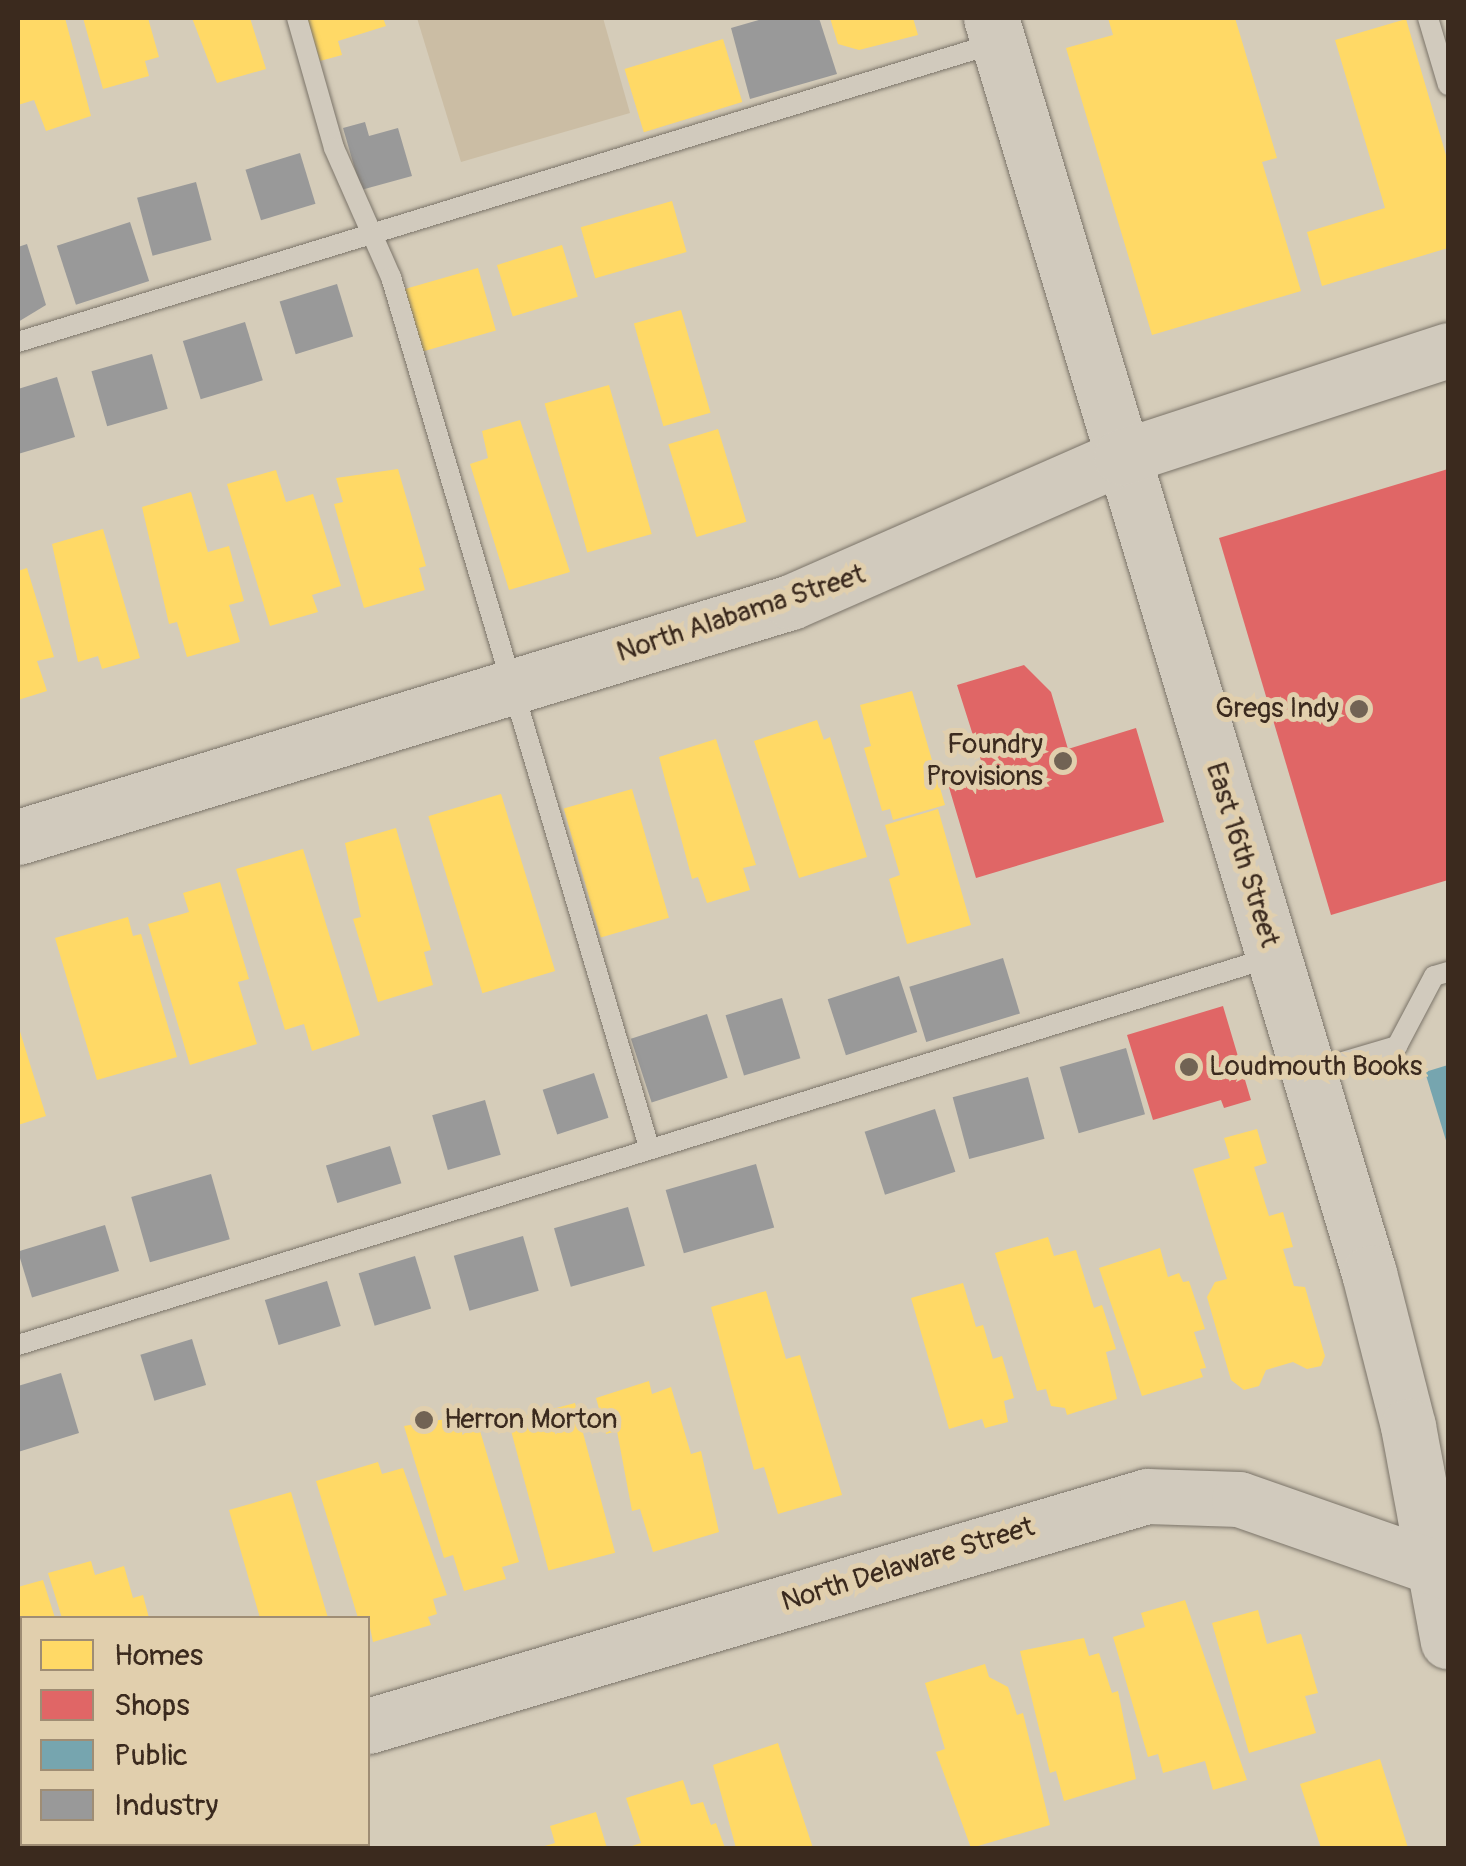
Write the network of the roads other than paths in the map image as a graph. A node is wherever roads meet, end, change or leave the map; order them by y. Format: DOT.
graph roads {
  1 [pos="297,18"];
  2 [pos="1428,18"];
  3 [pos="995,30"];
  4 [pos="1448,85"];
  5 [pos="368,235"];
  6 [pos="18,342"];
  7 [pos="1448,350"];
  8 [pos="1121,456"];
  9 [pos="508,688"];
  10 [pos="18,837"];
  11 [pos="1273,957"];
  12 [pos="1448,972"];
  13 [pos="1308,1072"];
  14 [pos="649,1147"];
  15 [pos="18,1345"];
  16 [pos="1441,1570"];
  17 [pos="1448,1641"];
  18 [pos="370,1725"];
  1 -- 5 [label="lane"];
  2 -- 4 [label="lane"];
  3 -- 5 [label="lane"];
  3 -- 8 [label="main road, East 16th Street"];
  5 -- 6 [label="lane"];
  5 -- 9 [label="lane"];
  7 -- 8 [label="main road, North Alabama Street"];
  8 -- 9 [label="main road, North Alabama Street"];
  8 -- 11 [label="main road, East 16th Street"];
  9 -- 10 [label="main road, North Alabama Street"];
  9 -- 14 [label="lane"];
  11 -- 13 [label="main road, East 16th Street"];
  11 -- 14 [label="lane"];
  12 -- 13 [label="lane"];
  13 -- 16 [label="main road, East 16th Street"];
  14 -- 15 [label="lane"];
  16 -- 17 [label="main road, East 16th Street"];
  16 -- 18 [label="main road, North Delaware Street"];
}
